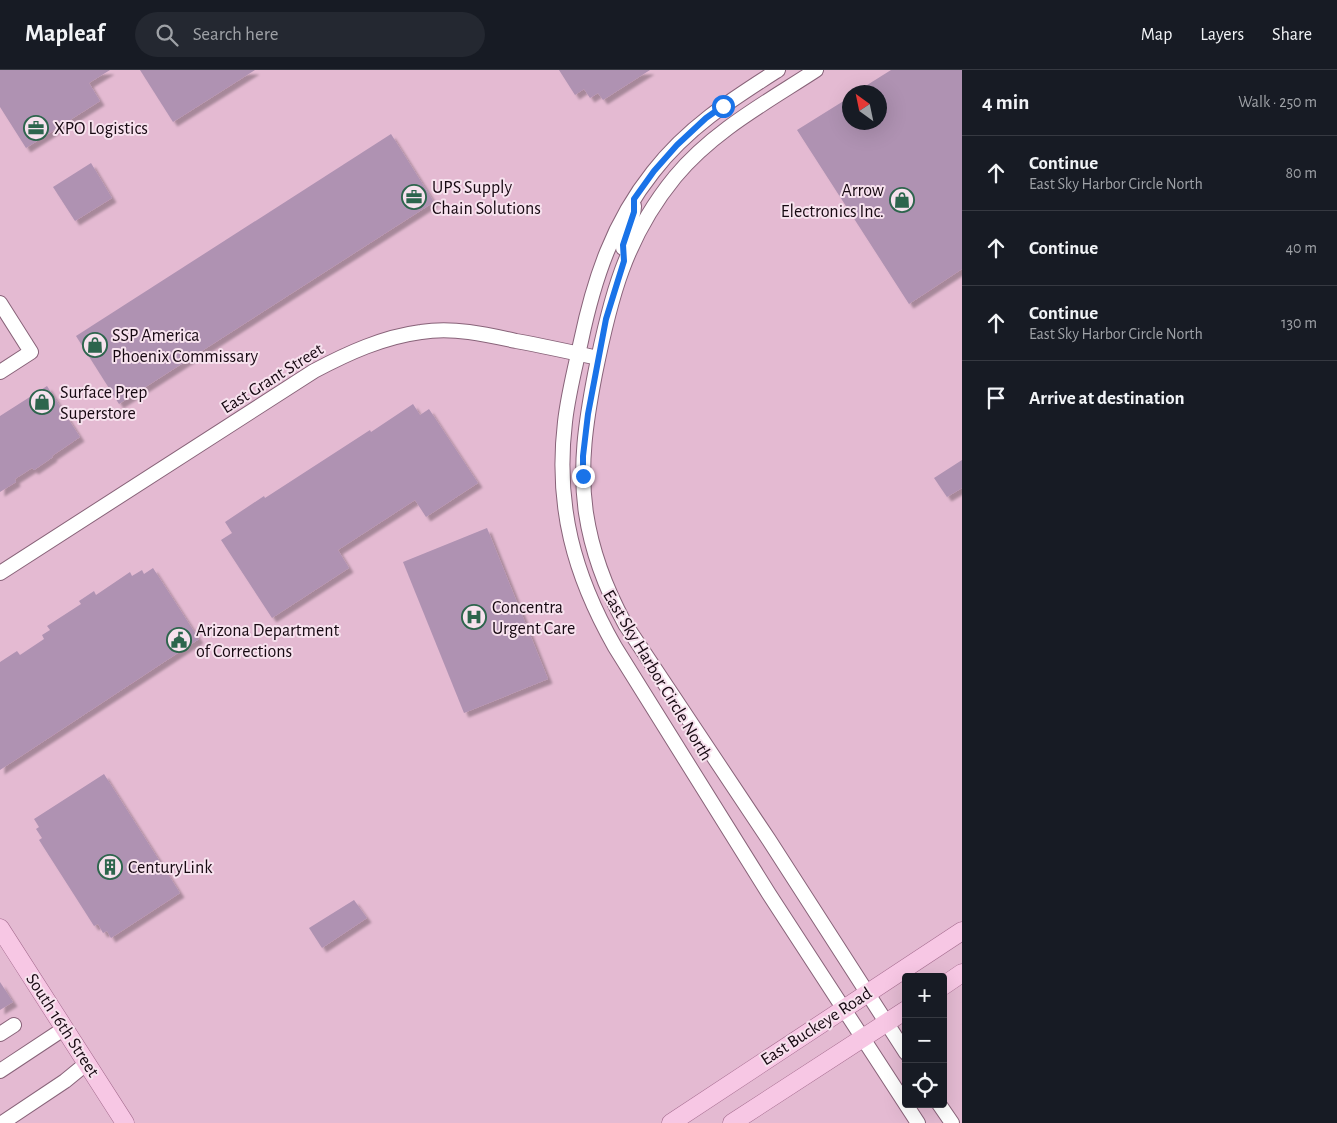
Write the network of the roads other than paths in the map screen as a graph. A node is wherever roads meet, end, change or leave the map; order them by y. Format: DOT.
graph roads {
  1 [pos="778,70"];
  2 [pos="816,70"];
  3 [pos="634,199"];
  4 [pos="624,261"];
  5 [pos="0,303"];
  6 [pos="578,354"];
  7 [pos="598,358"];
  8 [pos="0,372"];
  9 [pos="0,573"];
  10 [pos="0,928"];
  11 [pos="962,931"];
  12 [pos="962,973"];
  13 [pos="947,983"];
  14 [pos="867,993"];
  15 [pos="844,1009"];
  16 [pos="902,1013"];
  17 [pos="886,1023"];
  18 [pos="14,1025"];
  19 [pos="65,1028"];
  20 [pos="0,1034"];
  21 [pos="863,1038"];
  22 [pos="902,1047"];
  23 [pos="87,1064"];
  24 [pos="0,1070"];
  25 [pos="942,1108"];
  26 [pos="2,1123"];
  27 [pos="125,1123"];
  28 [pos="670,1123"];
  29 [pos="732,1123"];
  30 [pos="918,1123"];
  31 [pos="952,1123"];
  1 -- 3 [label="street, East Sky Harbor Circle North"];
  2 -- 4 [label="street, East Sky Harbor Circle North"];
  3 -- 4 [label="street"];
  3 -- 6 [label="street, East Sky Harbor Circle North"];
  4 -- 7 [label="street, East Sky Harbor Circle North"];
  5 -- 8 [label="street"];
  6 -- 7 [label="street, East Grant Street"];
  6 -- 9 [label="street, East Grant Street"];
  6 -- 15 [label="street, East Sky Harbor Circle North"];
  7 -- 14 [label="street, East Sky Harbor Circle North"];
  10 -- 19 [label="main road, South 16th Street"];
  11 -- 14 [label="main road, East Buckeye Road"];
  12 -- 13 [label="main road"];
  14 -- 15 [label="main road, East Buckeye Road"];
  14 -- 17 [label="street, East Sky Harbor Circle North"];
  15 -- 21 [label="street, East Sky Harbor Circle North"];
  15 -- 28 [label="main road, East Buckeye Road"];
  16 -- 17 [label="main road, East Buckeye Road"];
  17 -- 21 [label="main road, East Buckeye Road"];
  17 -- 22 [label="street, East Sky Harbor Circle North"];
  18 -- 20 [label="street"];
  19 -- 23 [label="main road, South 16th Street"];
  19 -- 24 [label="street"];
  21 -- 29 [label="main road, East Buckeye Road"];
  21 -- 30 [label="street, East Sky Harbor Circle North"];
  23 -- 26 [label="street"];
  23 -- 27 [label="main road, South 16th Street"];
  25 -- 31 [label="street"];
}
